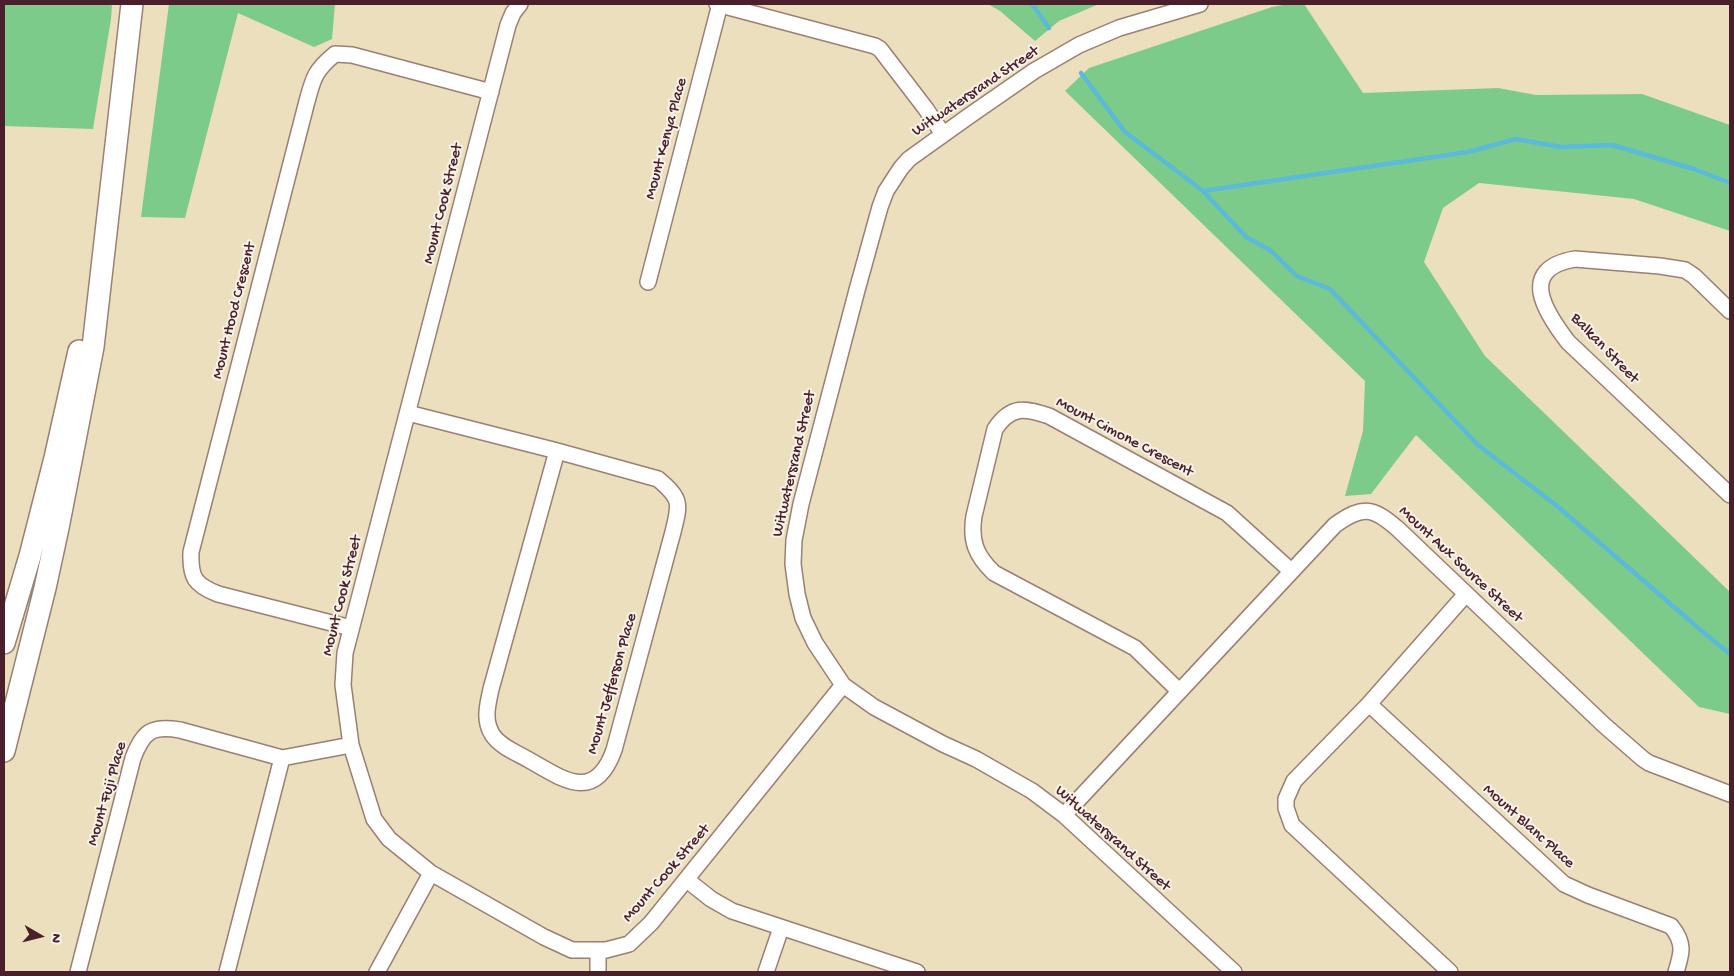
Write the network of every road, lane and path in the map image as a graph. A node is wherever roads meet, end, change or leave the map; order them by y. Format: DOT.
graph roads {
  1 [pos="132,4"];
  2 [pos="520,4"];
  3 [pos="718,4"];
  4 [pos="1200,4"];
  5 [pos="491,92"];
  6 [pos="943,134"];
  7 [pos="107,224"];
  8 [pos="648,282"];
  9 [pos="1730,311"];
  10 [pos="408,413"];
  11 [pos="557,451"];
  12 [pos="1730,495"];
  13 [pos="1291,571"];
  14 [pos="1466,594"];
  15 [pos="351,628"];
  16 [pos="4,643"];
  17 [pos="843,685"];
  18 [pos="1179,691"];
  19 [pos="1369,704"];
  20 [pos="352,745"];
  21 [pos="4,751"];
  22 [pos="282,758"];
  23 [pos="1730,794"];
  24 [pos="1064,815"];
  25 [pos="431,874"];
  26 [pos="687,880"];
  27 [pos="781,928"];
  28 [pos="598,950"];
  29 [pos="1226,970"];
  30 [pos="78,972"];
  31 [pos="228,972"];
  32 [pos="377,972"];
  33 [pos="598,972"];
  34 [pos="766,972"];
  35 [pos="916,972"];
  36 [pos="1450,972"];
  37 [pos="1676,972"];
  1 -- 7 [label="main road"];
  2 -- 5 [label="street, Mount Cook Street"];
  3 -- 6 [label="street"];
  3 -- 8 [label="street, Mount Kenya Place"];
  4 -- 6 [label="street, Witwatersrand Street"];
  5 -- 10 [label="street, Mount Cook Street"];
  5 -- 15 [label="street, Mount Hood Crescent"];
  6 -- 17 [label="street, Witwatersrand Street"];
  7 -- 16 [label="main road"];
  7 -- 21 [label="main road"];
  9 -- 12 [label="street, Balkan Street"];
  10 -- 11 [label="street, Mount Jefferson Place"];
  10 -- 15 [label="street, Mount Cook Street"];
  11 -- 11 [label="street, Mount Jefferson Place"];
  13 -- 14 [label="street, Mount Aux Source Street"];
  13 -- 18 [label="street, Mount Aux Source Street"];
  13 -- 18 [label="street, Mount Cimone Crescent"];
  14 -- 19 [label="street"];
  14 -- 23 [label="street, Mount Aux Source Street"];
  15 -- 20 [label="street, Mount Cook Street"];
  17 -- 24 [label="street, Witwatersrand Street"];
  17 -- 26 [label="street, Mount Cook Street"];
  18 -- 24 [label="street, Mount Aux Source Street"];
  19 -- 36 [label="street"];
  19 -- 37 [label="street, Mount Blanc Place"];
  20 -- 22 [label="street, Mount Fuji Place"];
  20 -- 25 [label="street, Mount Cook Street"];
  22 -- 30 [label="street, Mount Fuji Place"];
  22 -- 31 [label="street"];
  24 -- 29 [label="street, Witwatersrand Street"];
  25 -- 28 [label="street, Mount Cook Street"];
  25 -- 32 [label="street"];
  26 -- 27 [label="street"];
  26 -- 28 [label="street, Mount Cook Street"];
  27 -- 34 [label="street"];
  27 -- 35 [label="street"];
  28 -- 33 [label="street"];
}
